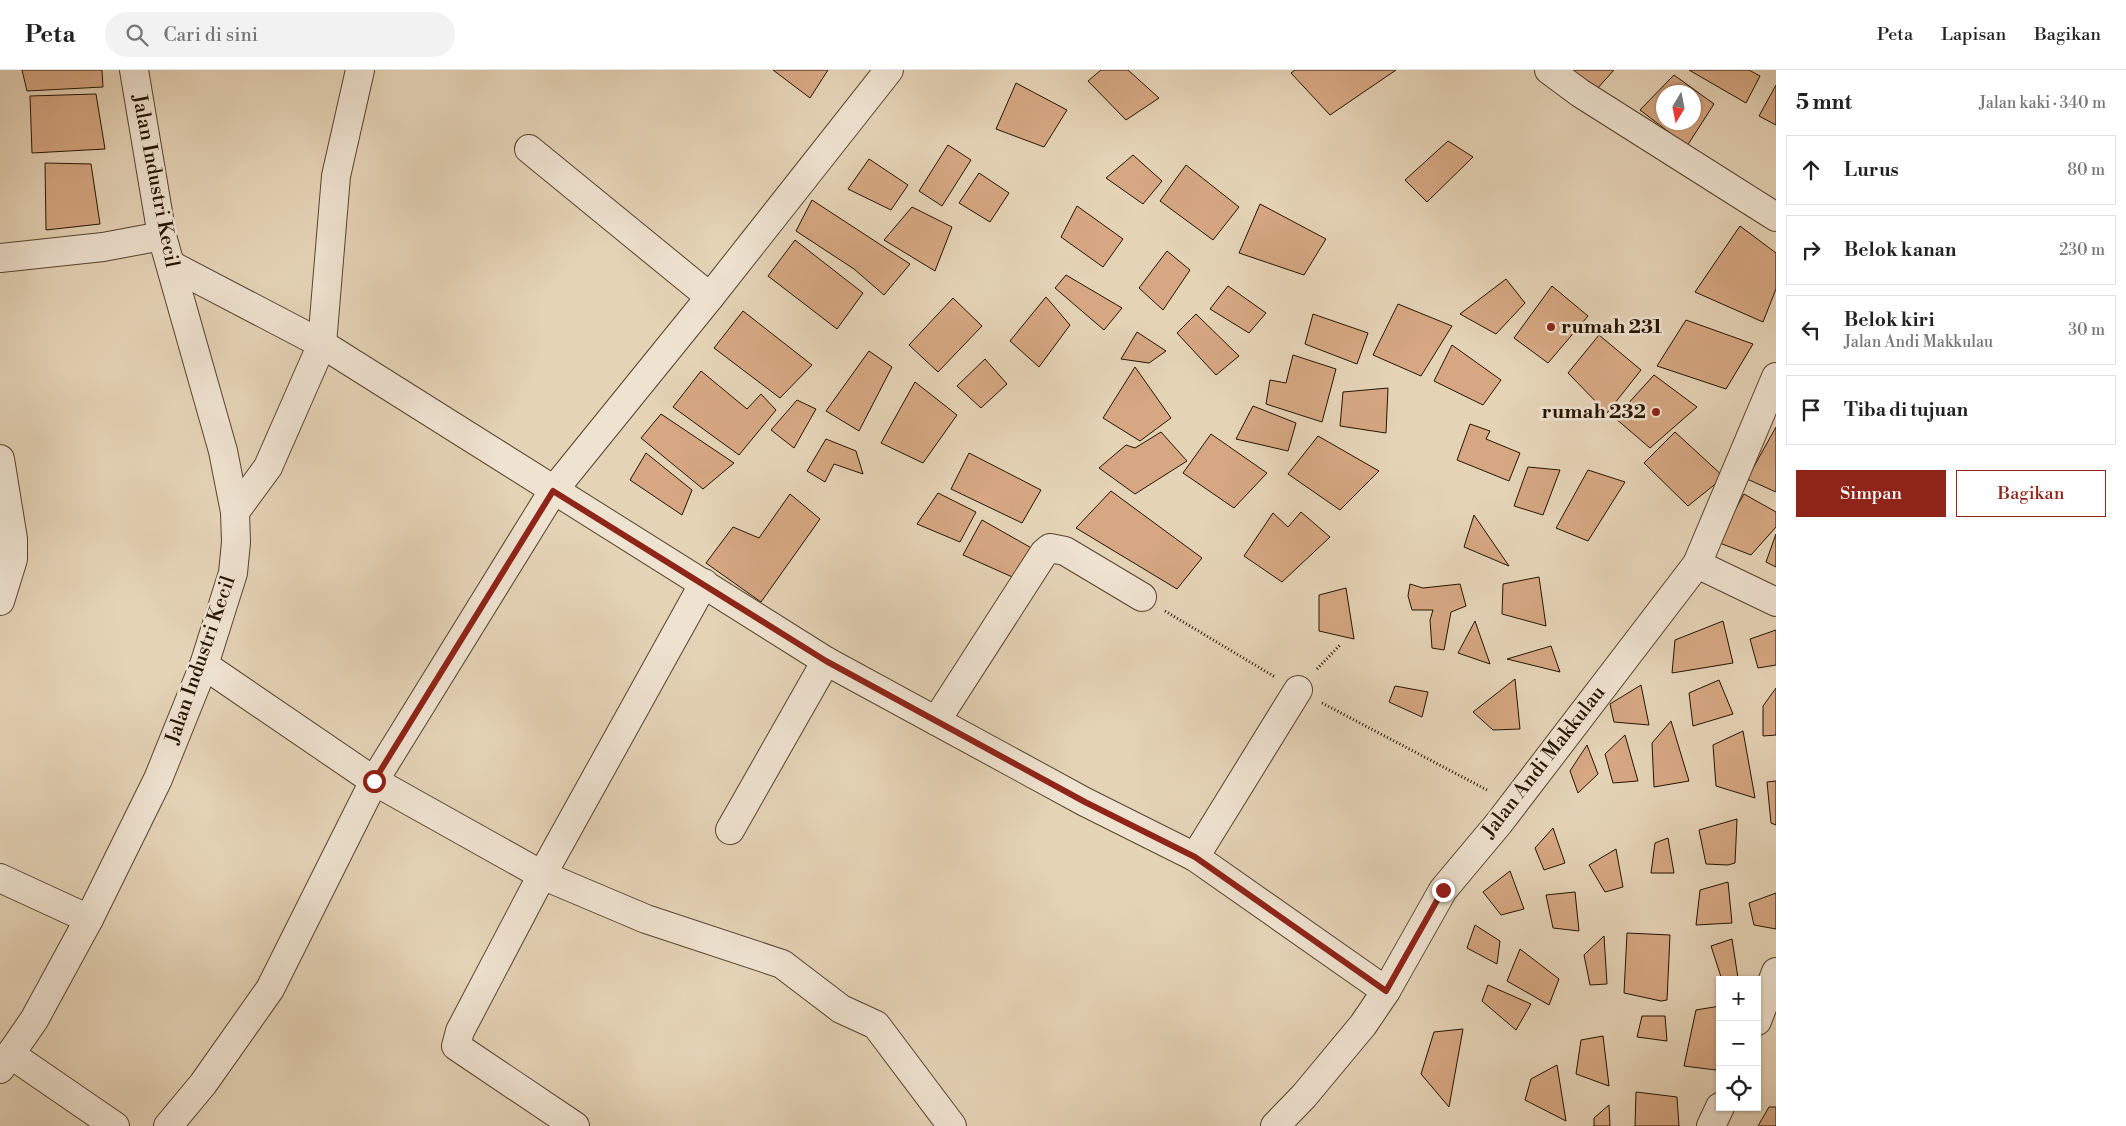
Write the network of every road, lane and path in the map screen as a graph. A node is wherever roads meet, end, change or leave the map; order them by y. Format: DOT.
graph roads {
  1 [pos="134,70"];
  2 [pos="360,70"];
  3 [pos="1549,70"];
  4 [pos="878,74"];
  5 [pos="529,149"];
  6 [pos="1776,217"];
  7 [pos="162,236"];
  8 [pos="0,258"];
  9 [pos="171,265"];
  10 [pos="710,297"];
  11 [pos="322,344"];
  12 [pos="1776,376"];
  13 [pos="0,459"];
  14 [pos="553,491"];
  15 [pos="235,512"];
  16 [pos="7,556"];
  17 [pos="1698,564"];
  18 [pos="704,583"];
  19 [pos="1142,597"];
  20 [pos="0,601"];
  21 [pos="1776,602"];
  22 [pos="1340,644"];
  23 [pos="826,661"];
  24 [pos="204,665"];
  25 [pos="1298,690"];
  26 [pos="936,721"];
  27 [pos="374,781"];
  28 [pos="1512,803"];
  29 [pos="730,830"];
  30 [pos="1195,857"];
  31 [pos="542,875"];
  32 [pos="0,878"];
  33 [pos="88,919"];
  34 [pos="1776,972"];
  35 [pos="1386,991"];
  36 [pos="1761,1011"];
  37 [pos="5,1062"];
  38 [pos="1718,1111"];
  39 [pos="115,1126"];
  40 [pos="168,1126"];
  41 [pos="575,1126"];
  42 [pos="952,1126"];
  43 [pos="1275,1126"];
  44 [pos="1712,1126"];
  1 -- 7 [label="street, Jalan Industri Kecil"];
  2 -- 11 [label="street"];
  3 -- 6 [label="street"];
  4 -- 10 [label="street"];
  5 -- 10 [label="street"];
  7 -- 8 [label="street"];
  7 -- 9 [label="street, Jalan Industri Kecil"];
  9 -- 11 [label="street"];
  9 -- 15 [label="street, Jalan Industri Kecil"];
  10 -- 14 [label="street"];
  11 -- 14 [label="street"];
  11 -- 15 [label="street"];
  12 -- 17 [label="street, Jalan Andi Makkulau"];
  13 -- 16 [label="street"];
  14 -- 18 [label="street"];
  14 -- 27 [label="street"];
  15 -- 24 [label="street, Jalan Industri Kecil"];
  16 -- 20 [label="street"];
  17 -- 21 [label="street"];
  17 -- 28 [label="street, Jalan Andi Makkulau"];
  18 -- 23 [label="street"];
  18 -- 31 [label="street"];
  19 -- 25 [label="path"];
  19 -- 26 [label="street"];
  22 -- 25 [label="path"];
  23 -- 26 [label="street"];
  23 -- 29 [label="street"];
  24 -- 27 [label="street"];
  24 -- 33 [label="street, Jalan Industri Kecil"];
  25 -- 28 [label="path"];
  25 -- 30 [label="street"];
  26 -- 30 [label="street"];
  27 -- 31 [label="street"];
  27 -- 40 [label="street"];
  28 -- 35 [label="street, Jalan Andi Makkulau"];
  30 -- 35 [label="street"];
  31 -- 41 [label="street"];
  31 -- 42 [label="street"];
  32 -- 33 [label="street"];
  33 -- 37 [label="street, Jalan Industri Kecil"];
  34 -- 36 [label="street"];
  35 -- 43 [label="street, Jalan Andi Makkulau"];
  37 -- 39 [label="street"];
  38 -- 44 [label="street"];
}
